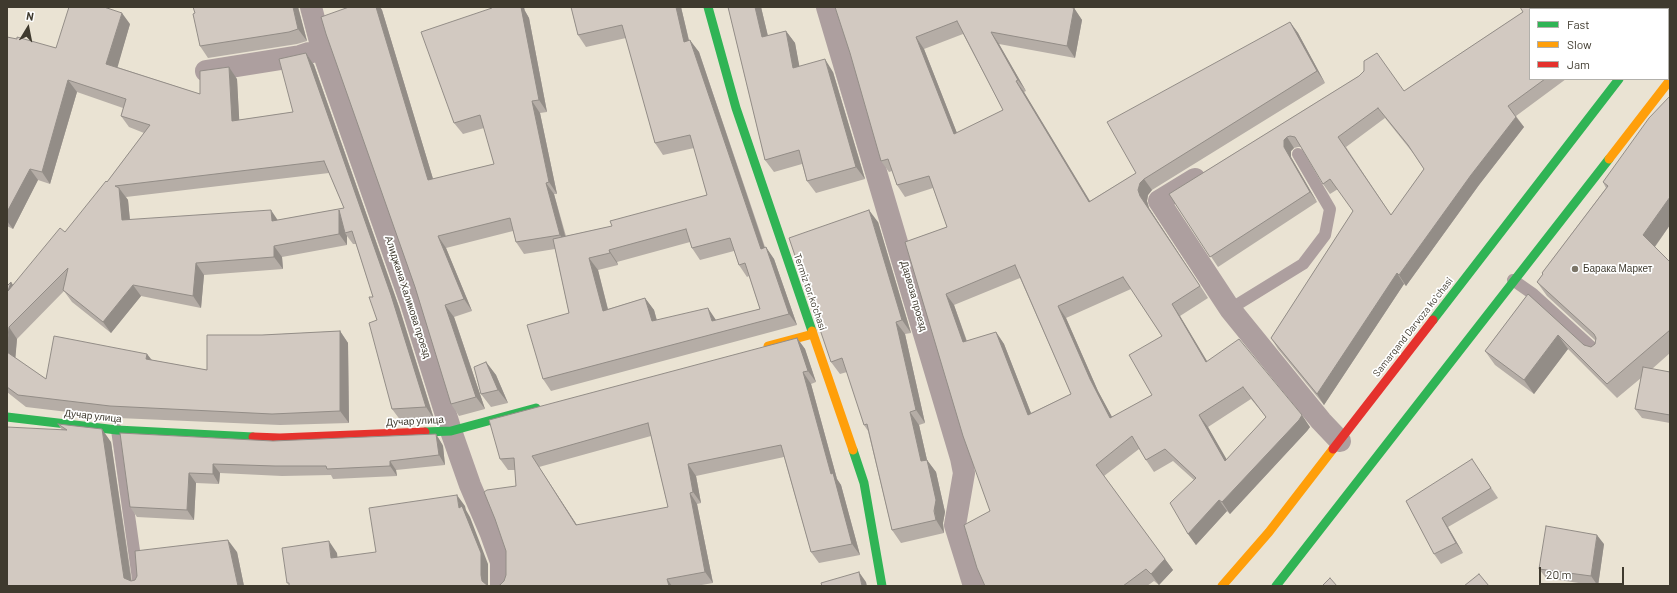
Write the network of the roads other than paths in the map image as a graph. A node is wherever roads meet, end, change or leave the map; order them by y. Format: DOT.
graph roads {
  1 [pos="311,7"];
  2 [pos="708,7"];
  3 [pos="828,7"];
  4 [pos="322,49"];
  5 [pos="206,71"];
  6 [pos="1618,80"];
  7 [pos="1670,80"];
  8 [pos="1298,154"];
  9 [pos="1213,168"];
  10 [pos="1513,280"];
  11 [pos="1230,309"];
  12 [pos="813,334"];
  13 [pos="759,349"];
  14 [pos="1599,354"];
  15 [pos="543,406"];
  16 [pos="7,417"];
  17 [pos="117,430"];
  18 [pos="451,431"];
  19 [pos="1340,441"];
  20 [pos="139,586"];
  21 [pos="501,586"];
  22 [pos="882,586"];
  23 [pos="974,586"];
  24 [pos="1222,586"];
  25 [pos="1276,586"];
  1 -- 4 [label="street, Алиджана Халикова проезд"];
  2 -- 12 [label="main road, Termiz tor koʻchasi"];
  3 -- 23 [label="street, Дарвоза проезд"];
  4 -- 5 [label="street"];
  4 -- 18 [label="street, Алиджана Халикова проезд"];
  6 -- 19 [label="main road, Samarqand Darvoza koʻchasi"];
  7 -- 10 [label="main road"];
  8 -- 11 [label="lane"];
  9 -- 11 [label="street"];
  10 -- 14 [label="lane"];
  10 -- 25 [label="main road"];
  11 -- 19 [label="street"];
  12 -- 13 [label="main road"];
  12 -- 22 [label="main road, Termiz tor koʻchasi"];
  15 -- 18 [label="main road, Дучар улица"];
  16 -- 17 [label="main road, Дучар улица"];
  17 -- 18 [label="main road, Дучар улица"];
  17 -- 20 [label="lane"];
  18 -- 21 [label="street, Алиджана Халикова проезд"];
  19 -- 24 [label="main road, Samarqand Darvoza koʻchasi"];
}
